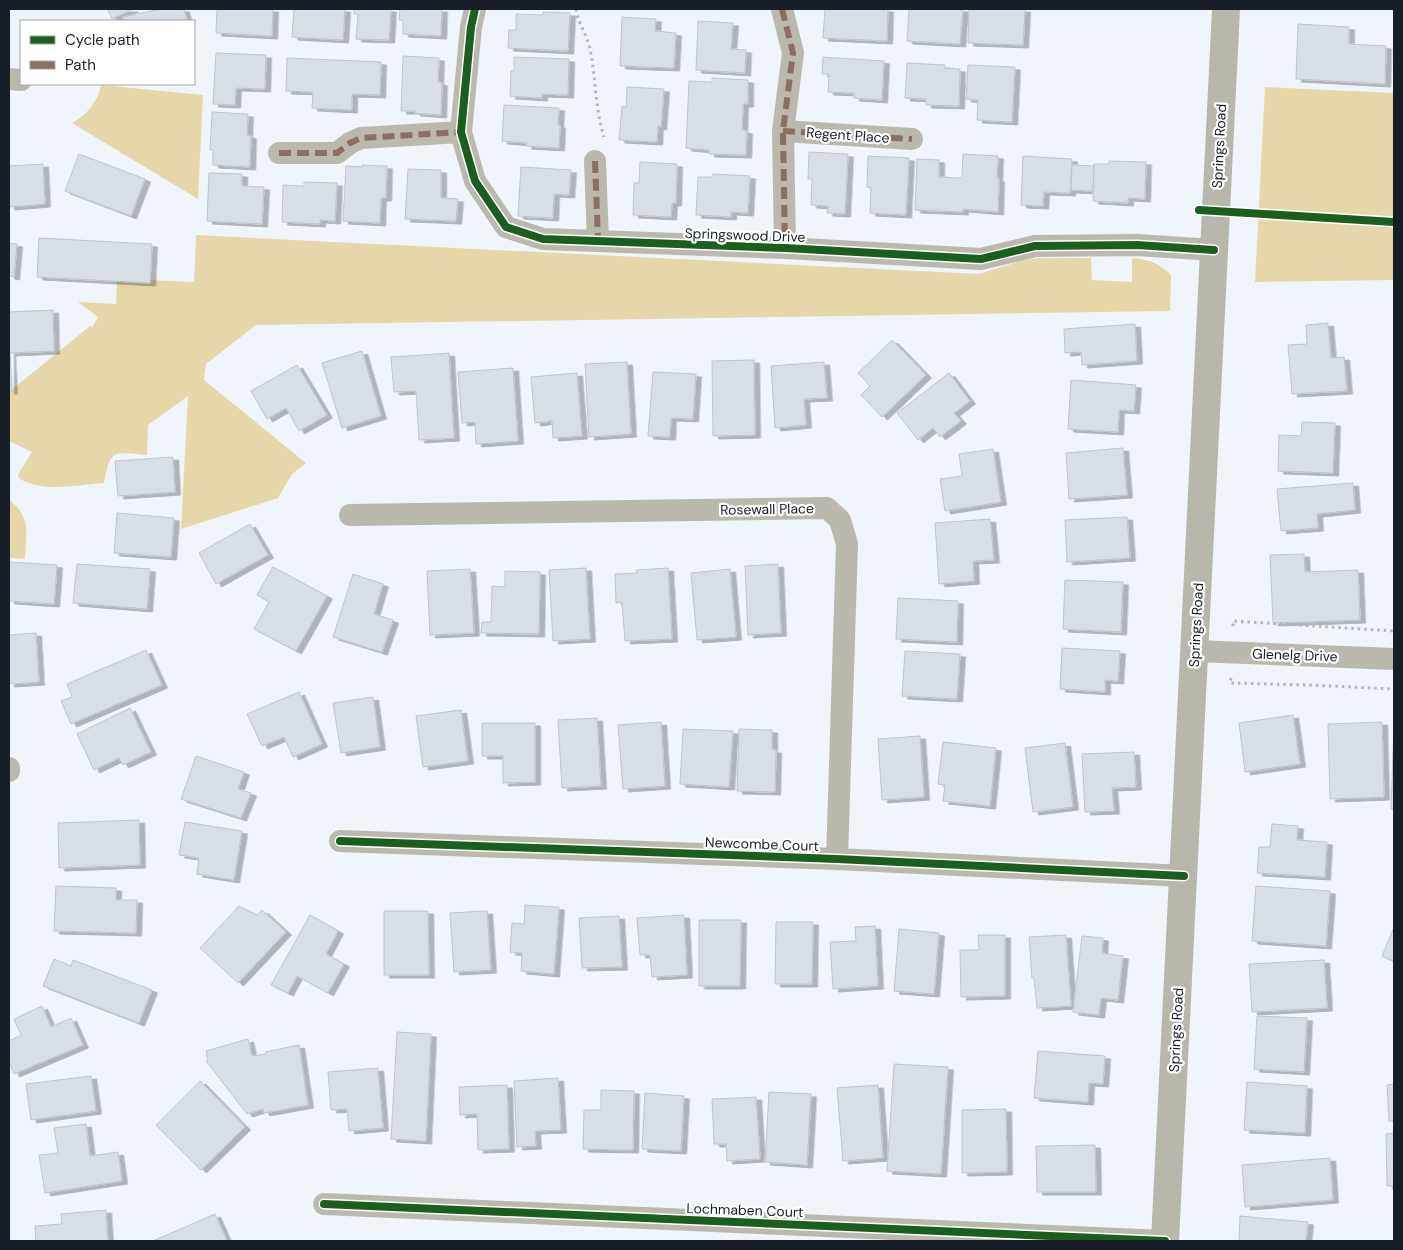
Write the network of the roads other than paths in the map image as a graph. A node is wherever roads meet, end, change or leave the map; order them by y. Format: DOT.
graph roads {
  1 [pos="475,9"];
  2 [pos="782,9"];
  3 [pos="1226,9"];
  4 [pos="783,131"];
  5 [pos="460,132"];
  6 [pos="912,139"];
  7 [pos="279,153"];
  8 [pos="595,161"];
  9 [pos="598,242"];
  10 [pos="785,248"];
  11 [pos="1214,250"];
  12 [pos="350,515"];
  13 [pos="1195,651"];
  14 [pos="1394,659"];
  15 [pos="340,841"];
  16 [pos="837,859"];
  17 [pos="1184,876"];
  18 [pos="324,1204"];
  19 [pos="1165,1241"];
  1 -- 5 [label="street, Springswood Drive"];
  2 -- 4 [label="street, Springswood Drive"];
  3 -- 11 [label="main road, Springs Road"];
  4 -- 6 [label="street, Regent Place"];
  4 -- 10 [label="street, Springswood Drive"];
  5 -- 7 [label="street"];
  5 -- 9 [label="street, Springswood Drive"];
  8 -- 9 [label="street"];
  9 -- 10 [label="street, Springswood Drive"];
  10 -- 11 [label="street, Springswood Drive"];
  11 -- 13 [label="main road, Springs Road"];
  12 -- 16 [label="street, Rosewall Place"];
  13 -- 14 [label="street, Glenelg Drive"];
  13 -- 17 [label="main road, Springs Road"];
  15 -- 16 [label="street, Newcombe Court"];
  16 -- 17 [label="street, Newcombe Court"];
  17 -- 19 [label="main road, Springs Road"];
  18 -- 19 [label="street, Lochmaben Court"];
}
